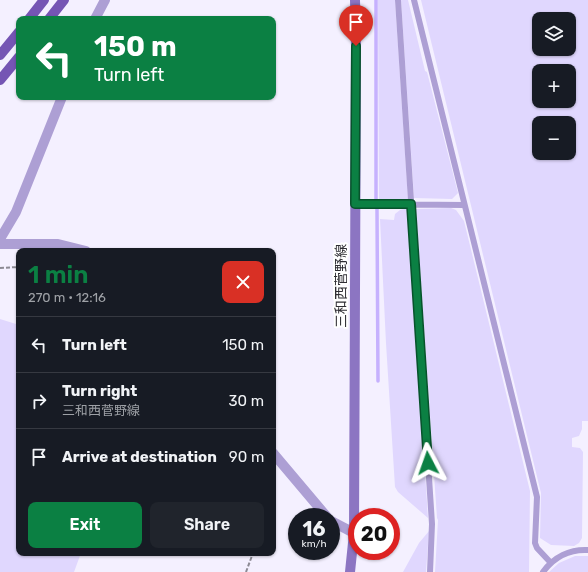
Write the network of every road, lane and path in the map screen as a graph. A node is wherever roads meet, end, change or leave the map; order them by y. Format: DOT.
graph roads {
  1 [pos="44,0"];
  2 [pos="64,0"];
  3 [pos="105,0"];
  4 [pos="355,0"];
  5 [pos="398,0"];
  6 [pos="414,0"];
  7 [pos="31,16"];
  8 [pos="51,16"];
  9 [pos="97,16"];
  10 [pos="16,36"];
  11 [pos="0,55"];
  12 [pos="16,61"];
  13 [pos="0,80"];
  14 [pos="61,100"];
  15 [pos="355,204"];
  16 [pos="411,204"];
  17 [pos="464,204"];
  18 [pos="0,239"];
  19 [pos="0,244"];
  20 [pos="74,248"];
  21 [pos="16,267"];
  22 [pos="0,268"];
  23 [pos="276,456"];
  24 [pos="320,508"];
  25 [pos="354,508"];
  26 [pos="588,550"];
  27 [pos="252,556"];
  28 [pos="351,560"];
  29 [pos="551,563"];
  30 [pos="246,572"];
  31 [pos="350,572"];
  32 [pos="430,572"];
  33 [pos="543,572"];
  1 -- 7 [label="main road"];
  2 -- 8 [label="main road"];
  3 -- 9 [label="street"];
  4 -- 15 [label="main road, 三和西菅野線"];
  5 -- 16 [label="lane"];
  6 -- 17 [label="lane"];
  10 -- 11 [label="main road"];
  12 -- 13 [label="main road"];
  14 -- 18 [label="street"];
  15 -- 16 [label="lane"];
  15 -- 25 [label="main road, 三和西菅野線"];
  16 -- 17 [label="lane"];
  16 -- 32 [label="lane"];
  17 -- 29 [label="lane"];
  19 -- 20 [label="street"];
  21 -- 22 [label="path"];
  23 -- 24 [label="street"];
  26 -- 29 [label="lane"];
  27 -- 30 [label="path"];
  28 -- 31 [label="main road, 三和西菅野線"];
  29 -- 33 [label="lane"];
}
